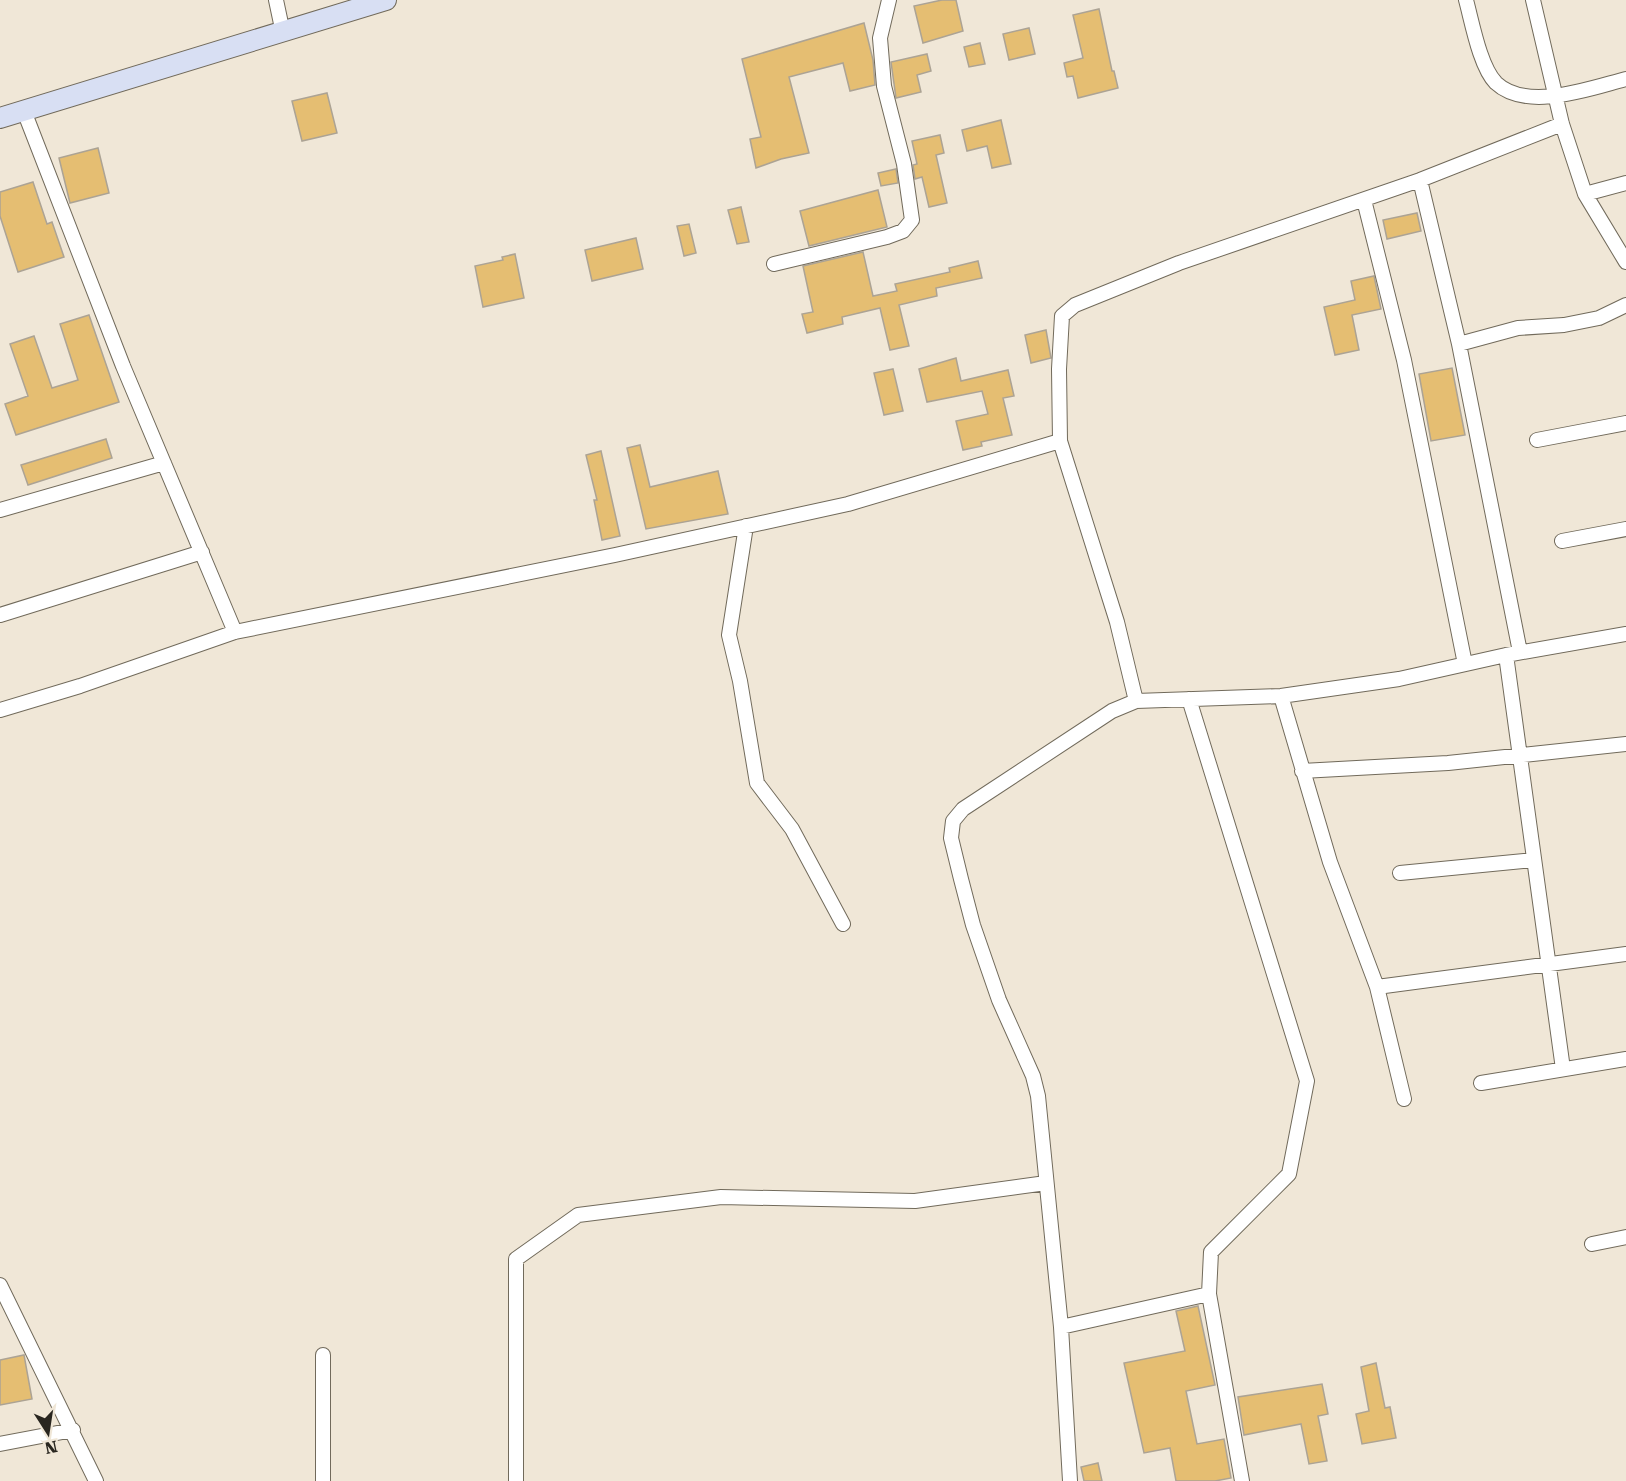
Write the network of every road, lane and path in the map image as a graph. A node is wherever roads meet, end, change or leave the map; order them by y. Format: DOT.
graph roads {
  1 [pos="276,0"];
  2 [pos="386,0"];
  3 [pos="889,0"];
  4 [pos="1466,0"];
  5 [pos="1533,0"];
  6 [pos="283,33"];
  7 [pos="1626,79"];
  8 [pos="1555,97"];
  9 [pos="24,111"];
  10 [pos="0,118"];
  11 [pos="1562,124"];
  12 [pos="1420,180"];
  13 [pos="1626,183"];
  14 [pos="1585,194"];
  15 [pos="1364,200"];
  16 [pos="1626,262"];
  17 [pos="774,264"];
  18 [pos="1626,306"];
  19 [pos="1458,344"];
  20 [pos="1626,423"];
  21 [pos="1537,440"];
  22 [pos="1060,441"];
  23 [pos="164,463"];
  24 [pos="0,510"];
  25 [pos="746,526"];
  26 [pos="1626,529"];
  27 [pos="1562,541"];
  28 [pos="202,552"];
  29 [pos="0,615"];
  30 [pos="235,632"];
  31 [pos="1626,634"];
  32 [pos="1513,654"];
  33 [pos="1465,664"];
  34 [pos="1281,696"];
  35 [pos="1189,699"];
  36 [pos="1136,701"];
  37 [pos="0,710"];
  38 [pos="1626,744"];
  39 [pos="1520,757"];
  40 [pos="1302,771"];
  41 [pos="1534,860"];
  42 [pos="1400,873"];
  43 [pos="843,924"];
  44 [pos="1626,954"];
  45 [pos="1548,964"];
  46 [pos="1377,987"];
  47 [pos="1626,1059"];
  48 [pos="1563,1070"];
  49 [pos="1481,1083"];
  50 [pos="1404,1099"];
  51 [pos="1046,1183"];
  52 [pos="1626,1237"];
  53 [pos="1592,1244"];
  54 [pos="0,1285"];
  55 [pos="1209,1294"];
  56 [pos="1061,1327"];
  57 [pos="323,1355"];
  58 [pos="72,1430"];
  59 [pos="0,1444"];
  60 [pos="96,1481"];
  61 [pos="323,1481"];
  62 [pos="516,1481"];
  63 [pos="1070,1481"];
  64 [pos="1242,1481"];
  1 -- 6 [label="street"];
  2 -- 6 [label="street"];
  3 -- 17 [label="street"];
  4 -- 8 [label="street"];
  5 -- 8 [label="street"];
  6 -- 9 [label="street"];
  7 -- 8 [label="street"];
  8 -- 11 [label="street"];
  9 -- 10 [label="street"];
  9 -- 23 [label="street"];
  11 -- 12 [label="street"];
  11 -- 14 [label="street"];
  12 -- 15 [label="street"];
  12 -- 19 [label="street"];
  13 -- 14 [label="street"];
  14 -- 16 [label="street"];
  15 -- 22 [label="street"];
  15 -- 33 [label="street"];
  18 -- 19 [label="street"];
  19 -- 32 [label="street"];
  20 -- 21 [label="street"];
  22 -- 25 [label="street"];
  22 -- 36 [label="street"];
  23 -- 24 [label="street"];
  23 -- 28 [label="street"];
  25 -- 30 [label="street"];
  25 -- 43 [label="street"];
  26 -- 27 [label="street"];
  28 -- 29 [label="street"];
  28 -- 30 [label="street"];
  30 -- 37 [label="street"];
  31 -- 32 [label="street"];
  32 -- 33 [label="street"];
  32 -- 39 [label="street"];
  33 -- 34 [label="street"];
  34 -- 35 [label="street"];
  34 -- 40 [label="street"];
  35 -- 36 [label="street"];
  35 -- 55 [label="street"];
  36 -- 51 [label="street"];
  38 -- 39 [label="street"];
  39 -- 40 [label="street"];
  39 -- 41 [label="street"];
  40 -- 46 [label="street"];
  41 -- 42 [label="street"];
  41 -- 45 [label="street"];
  44 -- 45 [label="street"];
  45 -- 46 [label="street"];
  45 -- 48 [label="street"];
  46 -- 50 [label="street"];
  47 -- 48 [label="street"];
  48 -- 49 [label="street"];
  51 -- 56 [label="street"];
  51 -- 62 [label="street"];
  52 -- 53 [label="street"];
  54 -- 58 [label="street"];
  55 -- 56 [label="street"];
  55 -- 64 [label="street"];
  56 -- 63 [label="street"];
  57 -- 61 [label="street"];
  58 -- 59 [label="street"];
  58 -- 60 [label="street"];
}
